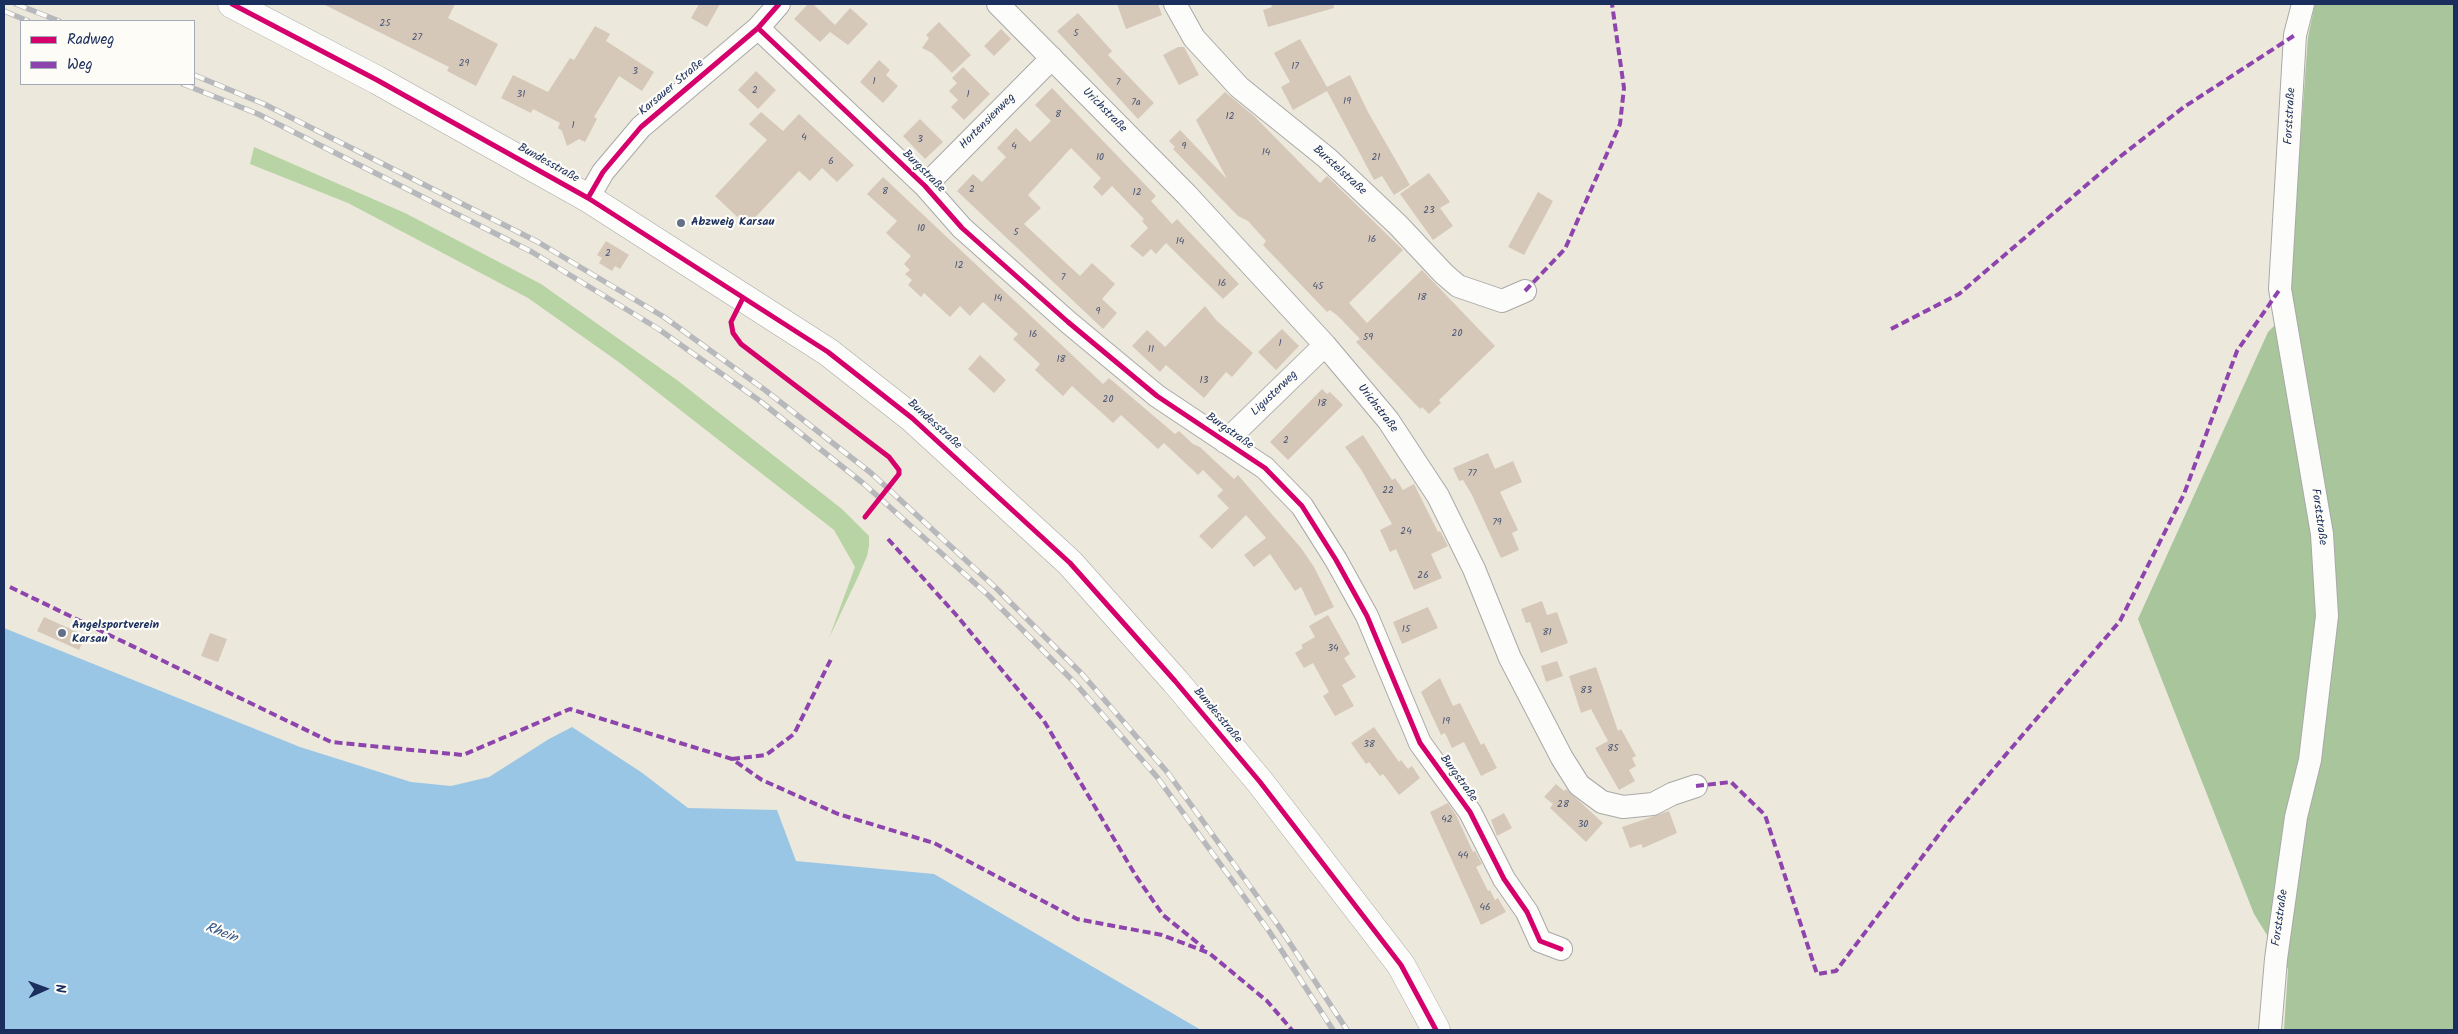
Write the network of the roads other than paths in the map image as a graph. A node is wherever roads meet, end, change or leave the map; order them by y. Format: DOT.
graph roads {
  1 [pos="779,4"];
  2 [pos="998,4"];
  3 [pos="1175,4"];
  4 [pos="2303,4"];
  5 [pos="243,6"];
  6 [pos="758,28"];
  7 [pos="1052,58"];
  8 [pos="925,186"];
  9 [pos="588,198"];
  10 [pos="1525,291"];
  11 [pos="1325,345"];
  12 [pos="1225,442"];
  13 [pos="1696,786"];
  14 [pos="1561,949"];
  15 [pos="1436,1030"];
  16 [pos="2270,1030"];
  1 -- 6 [label="street, Karsauer Straße"];
  2 -- 7 [label="street, Urichstraße"];
  3 -- 10 [label="street, Burstelstraße"];
  4 -- 16 [label="street, Forststraße"];
  5 -- 9 [label="main road, Bundesstraße"];
  6 -- 8 [label="street, Burgstraße"];
  6 -- 9 [label="street, Karsauer Straße"];
  7 -- 8 [label="street, Hortensienweg"];
  7 -- 11 [label="street, Urichstraße"];
  8 -- 12 [label="street, Burgstraße"];
  9 -- 15 [label="main road, Bundesstraße"];
  11 -- 12 [label="street, Ligusterweg"];
  11 -- 13 [label="street, Urichstraße"];
  12 -- 14 [label="street, Burgstraße"];
}
